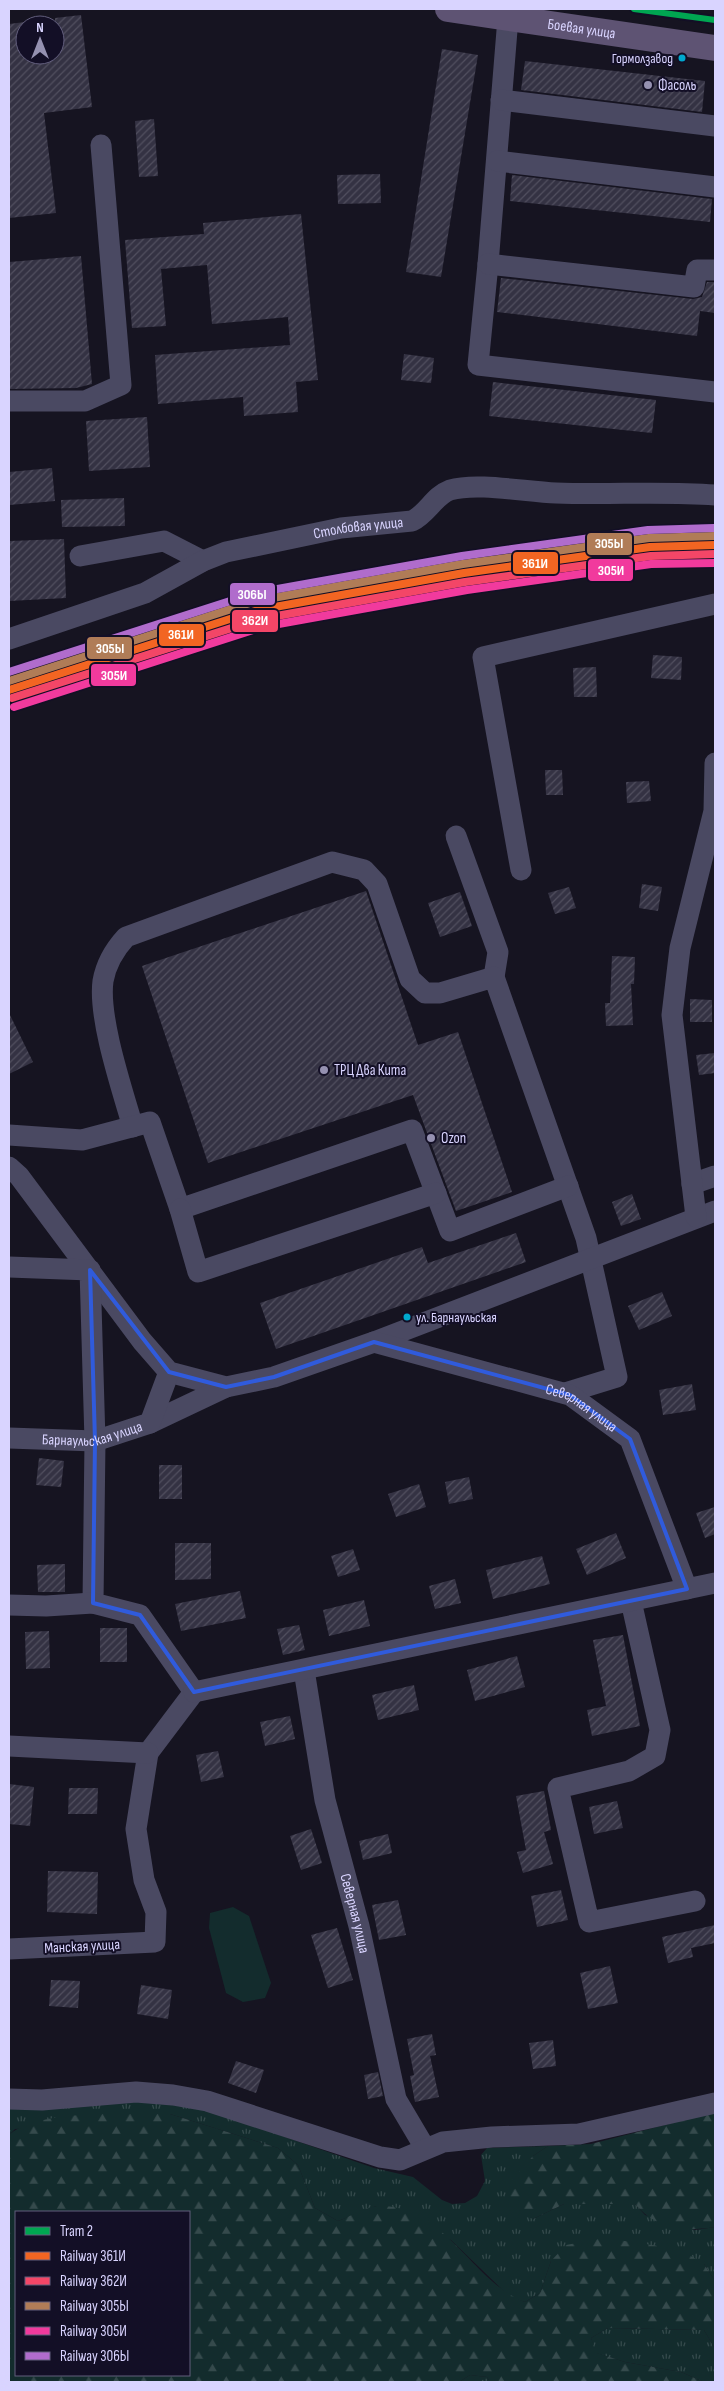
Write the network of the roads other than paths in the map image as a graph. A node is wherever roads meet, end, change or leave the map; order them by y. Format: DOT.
graph roads {
  1 [pos="448,9"];
  2 [pos="508,18"];
  3 [pos="715,48"];
  4 [pos="501,100"];
  5 [pos="715,126"];
  6 [pos="101,145"];
  7 [pos="496,161"];
  8 [pos="715,186"];
  9 [pos="488,264"];
  10 [pos="715,270"];
  11 [pos="715,392"];
  12 [pos="9,401"];
  13 [pos="715,495"];
  14 [pos="80,556"];
  15 [pos="203,561"];
  16 [pos="715,604"];
  17 [pos="9,639"];
  18 [pos="715,763"];
  19 [pos="456,836"];
  20 [pos="521,870"];
  21 [pos="494,977"];
  22 [pos="132,1127"];
  23 [pos="9,1135"];
  24 [pos="9,1167"];
  25 [pos="715,1176"];
  26 [pos="692,1184"];
  27 [pos="568,1186"];
  28 [pos="436,1194"];
  29 [pos="180,1209"];
  30 [pos="706,1214"];
  31 [pos="592,1259"];
  32 [pos="9,1267"];
  33 [pos="90,1270"];
  34 [pos="374,1342"];
  35 [pos="169,1372"];
  36 [pos="226,1387"];
  37 [pos="565,1393"];
  38 [pos="150,1423"];
  39 [pos="9,1438"];
  40 [pos="95,1441"];
  41 [pos="715,1583"];
  42 [pos="687,1589"];
  43 [pos="630,1601"];
  44 [pos="93,1603"];
  45 [pos="9,1605"];
  46 [pos="304,1670"];
  47 [pos="194,1692"];
  48 [pos="9,1746"];
  49 [pos="148,1752"];
  50 [pos="695,1901"];
  51 [pos="9,1949"];
  52 [pos="9,2100"];
  53 [pos="715,2103"];
  54 [pos="425,2148"];
  1 -- 2 [label="main road, Боевая улица"];
  2 -- 3 [label="main road, Боевая улица"];
  2 -- 4 [label="street"];
  4 -- 5 [label="street"];
  4 -- 7 [label="street"];
  6 -- 12 [label="street"];
  7 -- 8 [label="street"];
  7 -- 9 [label="street"];
  9 -- 10 [label="street"];
  9 -- 11 [label="street"];
  13 -- 15 [label="street, Столбовая улица"];
  14 -- 15 [label="street"];
  15 -- 17 [label="street, Столбовая улица"];
  16 -- 20 [label="street"];
  18 -- 26 [label="street"];
  19 -- 21 [label="street"];
  21 -- 22 [label="street"];
  21 -- 27 [label="street"];
  22 -- 23 [label="street"];
  22 -- 29 [label="street"];
  24 -- 33 [label="street"];
  25 -- 26 [label="street"];
  26 -- 30 [label="street"];
  27 -- 28 [label="street"];
  27 -- 31 [label="street"];
  28 -- 29 [label="street"];
  28 -- 29 [label="street"];
  30 -- 31 [label="street"];
  31 -- 34 [label="street"];
  31 -- 37 [label="street"];
  32 -- 33 [label="street"];
  33 -- 35 [label="street"];
  33 -- 40 [label="street"];
  34 -- 36 [label="street"];
  34 -- 37 [label="street, Северная улица"];
  35 -- 36 [label="street"];
  35 -- 38 [label="street, Барнаульская улица"];
  36 -- 38 [label="street"];
  37 -- 42 [label="street, Северная улица"];
  38 -- 40 [label="street, Барнаульская улица"];
  39 -- 40 [label="street, Барнаульская улица"];
  40 -- 44 [label="street"];
  41 -- 42 [label="street"];
  42 -- 43 [label="street"];
  43 -- 46 [label="street"];
  43 -- 50 [label="street"];
  44 -- 45 [label="street"];
  44 -- 47 [label="street"];
  46 -- 47 [label="street"];
  46 -- 54 [label="street, Северная улица"];
  47 -- 49 [label="street"];
  48 -- 49 [label="street"];
  49 -- 51 [label="street, Манская улица"];
  52 -- 54 [label="street"];
  53 -- 54 [label="street"];
}
